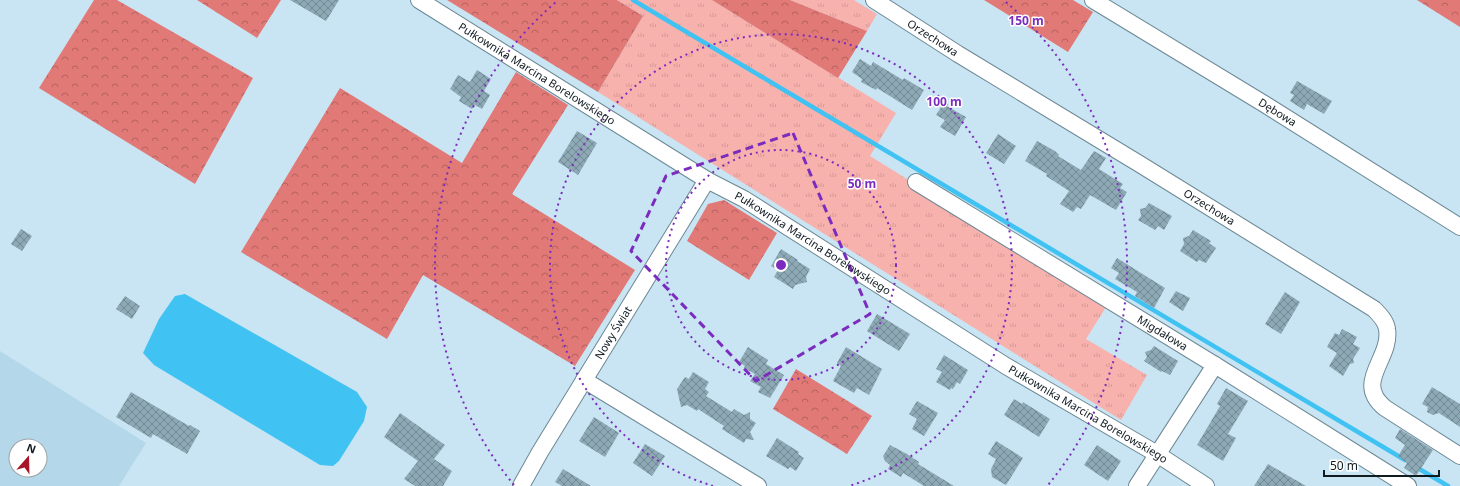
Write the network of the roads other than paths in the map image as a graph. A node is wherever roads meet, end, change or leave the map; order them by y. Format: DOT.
graph roads {
  1 [pos="419,0"];
  2 [pos="874,0"];
  3 [pos="1093,0"];
  4 [pos="707,180"];
  5 [pos="916,182"];
  6 [pos="1460,227"];
  7 [pos="1215,365"];
  8 [pos="584,380"];
  9 [pos="1157,454"];
  10 [pos="1460,456"];
  11 [pos="521,486"];
  12 [pos="758,486"];
  13 [pos="1137,486"];
  14 [pos="1206,486"];
  15 [pos="1408,486"];
  1 -- 4 [label="street, Pułkownika Marcina Borelowskiego"];
  2 -- 10 [label="street, Orzechowa"];
  3 -- 6 [label="street, Dębowa"];
  4 -- 8 [label="street, Nowy Świat"];
  4 -- 9 [label="street, Pułkownika Marcina Borelowskiego"];
  5 -- 7 [label="street, Migdałowa"];
  7 -- 9 [label="street"];
  7 -- 15 [label="street, Migdałowa"];
  8 -- 11 [label="street, Nowy Świat"];
  8 -- 12 [label="street"];
  9 -- 13 [label="street"];
  9 -- 14 [label="street, Pułkownika Marcina Borelowskiego"];
}
